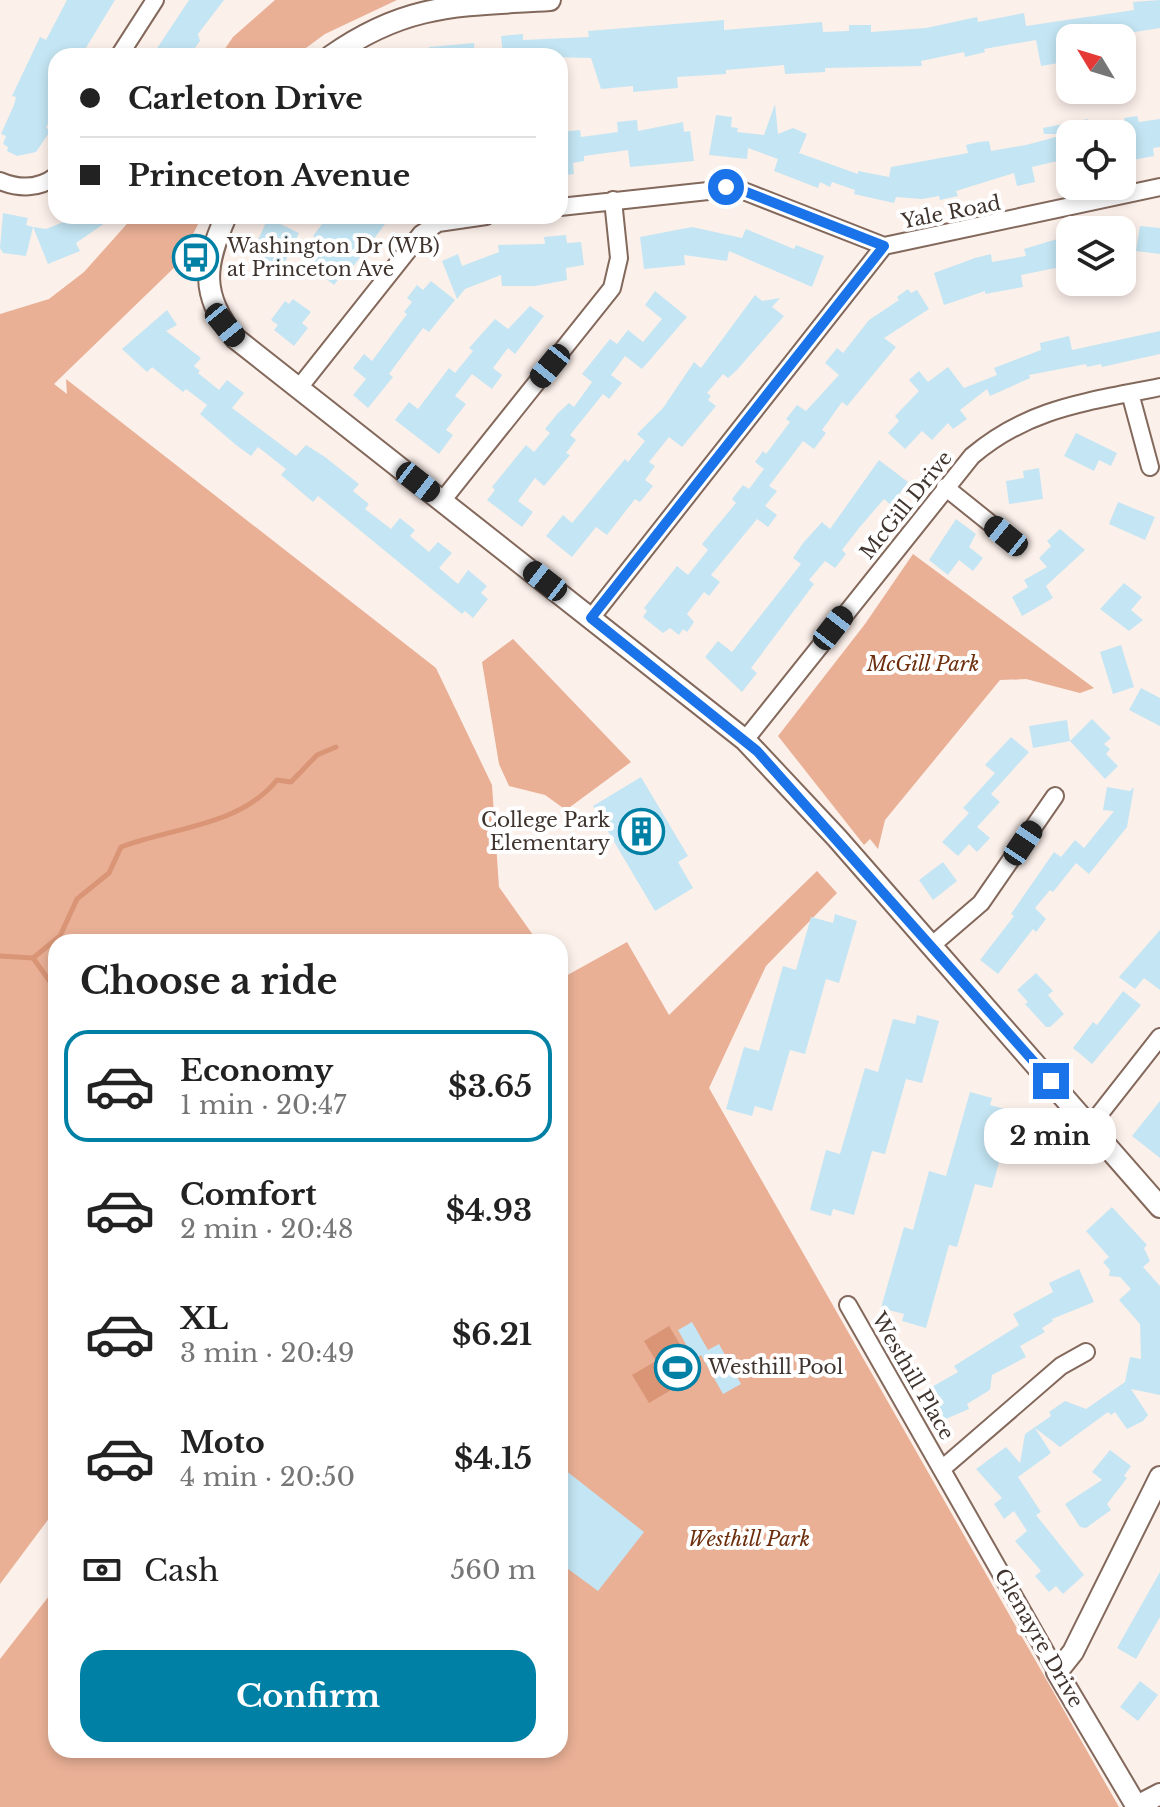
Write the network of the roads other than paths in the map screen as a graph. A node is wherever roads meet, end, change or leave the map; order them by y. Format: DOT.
graph roads {
  1 [pos="155,0"];
  2 [pos="550,0"];
  3 [pos="124,48"];
  4 [pos="342,48"];
  5 [pos="48,180"];
  6 [pos="0,181"];
  7 [pos="1160,187"];
  8 [pos="613,200"];
  9 [pos="568,206"];
  10 [pos="223,224"];
  11 [pos="444,224"];
  12 [pos="884,246"];
  13 [pos="1160,387"];
  14 [pos="298,389"];
  15 [pos="1130,393"];
  16 [pos="1150,467"];
  17 [pos="945,487"];
  18 [pos="442,501"];
  19 [pos="1006,536"];
  20 [pos="591,618"];
  21 [pos="745,740"];
  22 [pos="1055,796"];
  23 [pos="931,946"];
  24 [pos="1160,1037"];
  25 [pos="1091,1125"];
  26 [pos="1160,1207"];
  27 [pos="848,1305"];
  28 [pos="1086,1352"];
  29 [pos="943,1468"];
  30 [pos="1160,1477"];
  31 [pos="1057,1672"];
  32 [pos="1160,1794"];
  33 [pos="1137,1806"];
  1 -- 3 [label="street"];
  2 -- 4 [label="street"];
  5 -- 6 [label="street"];
  7 -- 12 [label="street, Yale Road"];
  8 -- 9 [label="street"];
  8 -- 12 [label="street"];
  8 -- 18 [label="street"];
  10 -- 14 [label="street"];
  11 -- 14 [label="street"];
  12 -- 20 [label="street, Yale Road"];
  13 -- 15 [label="street, McGill Drive"];
  14 -- 18 [label="street"];
  15 -- 16 [label="street"];
  15 -- 17 [label="street, McGill Drive"];
  17 -- 19 [label="street"];
  17 -- 21 [label="street, McGill Drive"];
  18 -- 20 [label="street"];
  20 -- 21 [label="street"];
  21 -- 23 [label="street"];
  22 -- 23 [label="street"];
  23 -- 25 [label="street"];
  24 -- 25 [label="street"];
  25 -- 26 [label="street"];
  27 -- 29 [label="street, Westhill Place"];
  28 -- 29 [label="street"];
  29 -- 31 [label="street, Glenayre Drive"];
  30 -- 31 [label="street"];
  31 -- 33 [label="street, Glenayre Drive"];
  32 -- 33 [label="street"];
}
